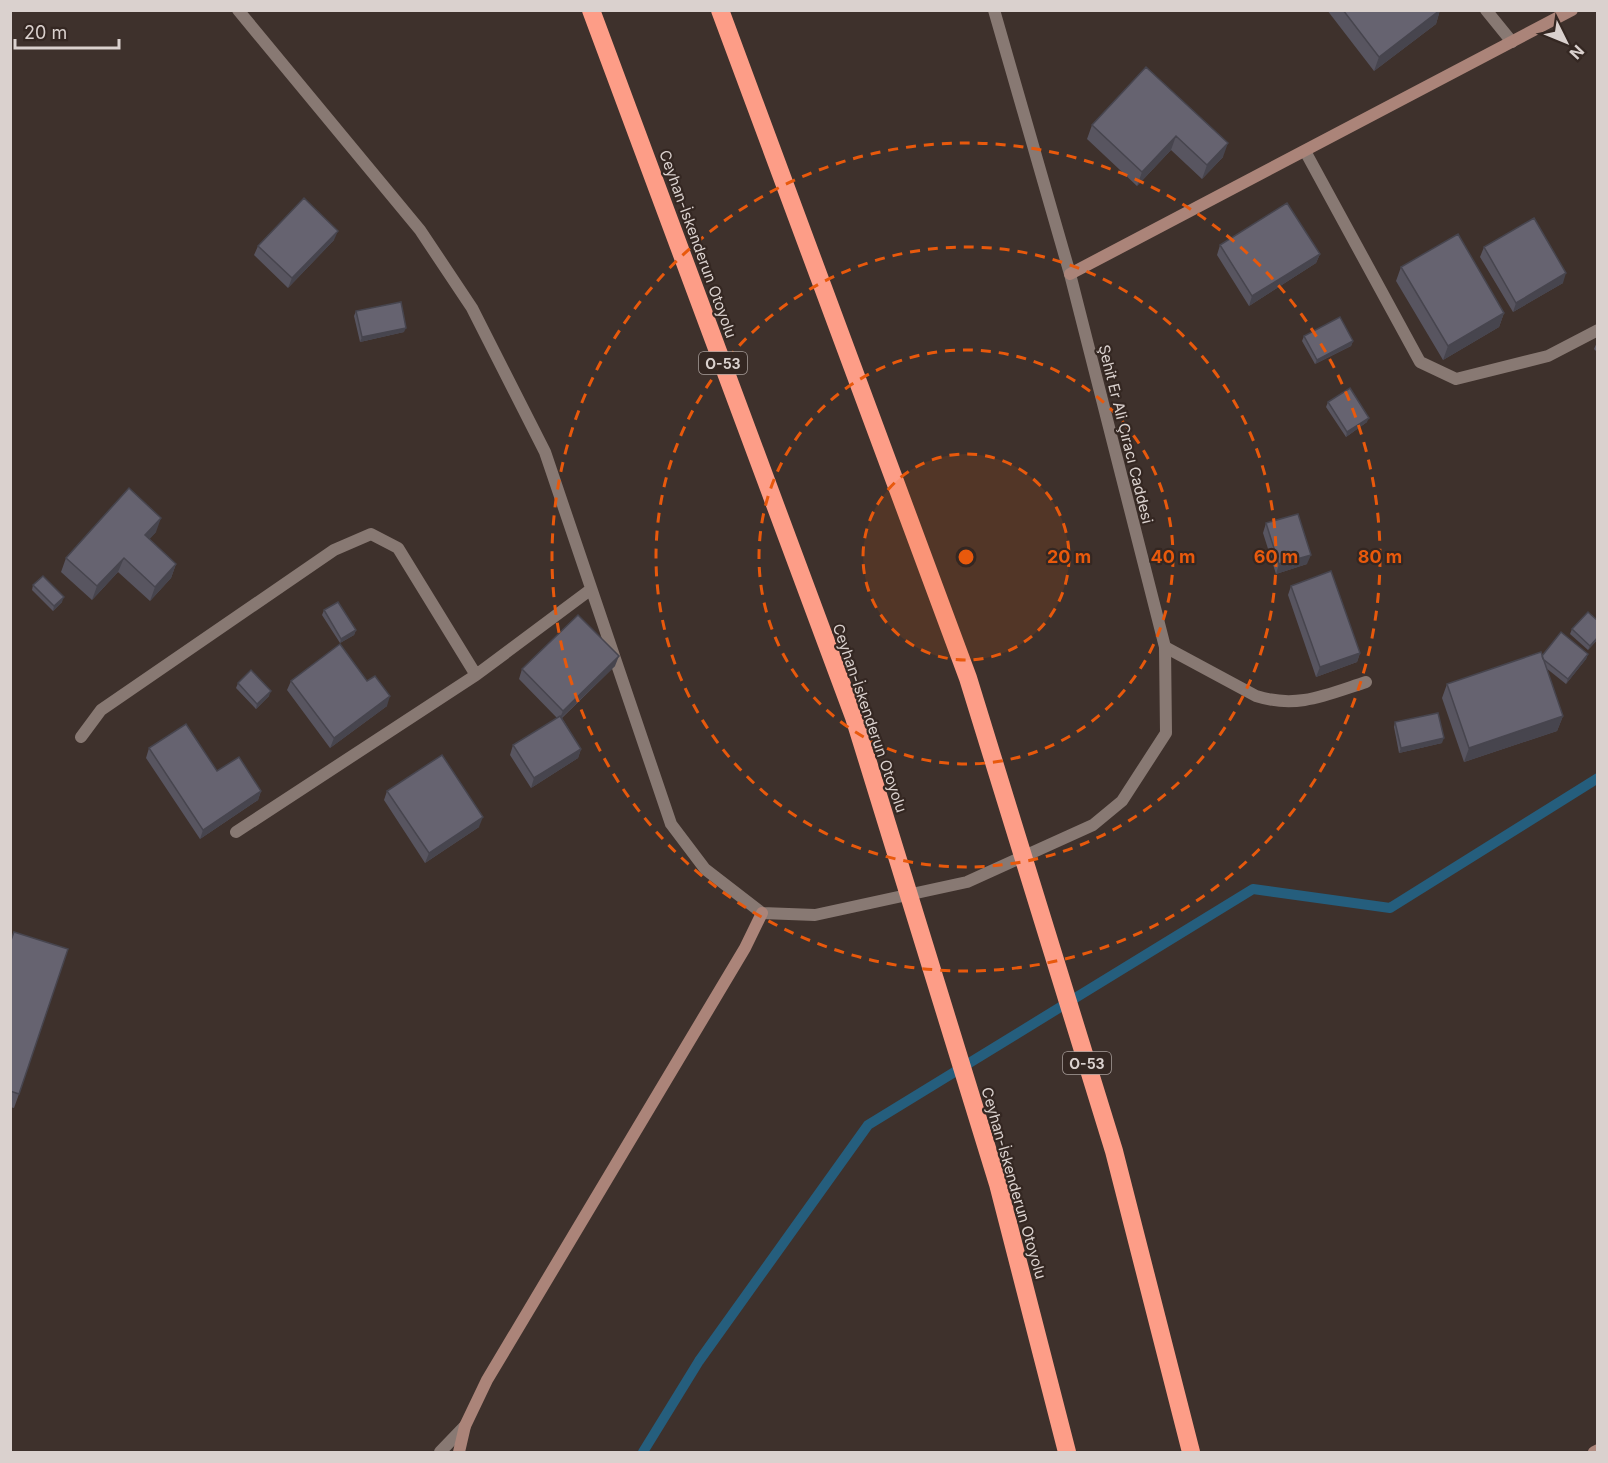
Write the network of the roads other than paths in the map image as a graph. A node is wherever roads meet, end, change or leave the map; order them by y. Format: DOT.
graph roads {
  1 [pos="238,10"];
  2 [pos="591,10"];
  3 [pos="720,10"];
  4 [pos="994,10"];
  5 [pos="1486,10"];
  6 [pos="1572,10"];
  7 [pos="1512,42"];
  8 [pos="1305,151"];
  9 [pos="1070,274"];
  10 [pos="1598,330"];
  11 [pos="590,590"];
  12 [pos="1165,647"];
  13 [pos="476,675"];
  14 [pos="1366,682"];
  15 [pos="81,737"];
  16 [pos="236,832"];
  17 [pos="762,913"];
  18 [pos="465,1426"];
  19 [pos="1598,1450"];
  20 [pos="440,1452"];
  21 [pos="459,1452"];
  22 [pos="1067,1452"];
  23 [pos="1191,1452"];
  24 [pos="1594,1452"];
  1 -- 11 [label="street"];
  2 -- 22 [label="highway, Ceyhan-İskenderun Otoyolu / O-53"];
  3 -- 23 [label="highway, O-53"];
  4 -- 9 [label="street, Şehit Er Ali Çıracı Caddesi"];
  5 -- 7 [label="street"];
  6 -- 7 [label="street"];
  7 -- 8 [label="street"];
  8 -- 9 [label="street"];
  8 -- 10 [label="street"];
  9 -- 12 [label="street, Şehit Er Ali Çıracı Caddesi"];
  11 -- 13 [label="street"];
  11 -- 17 [label="street"];
  12 -- 14 [label="street"];
  12 -- 17 [label="street, Şehit Er Ali Çıracı Caddesi"];
  13 -- 15 [label="street"];
  13 -- 16 [label="street"];
  17 -- 18 [label="street"];
  18 -- 20 [label="street"];
  18 -- 21 [label="street"];
  19 -- 24 [label="street"];
}
